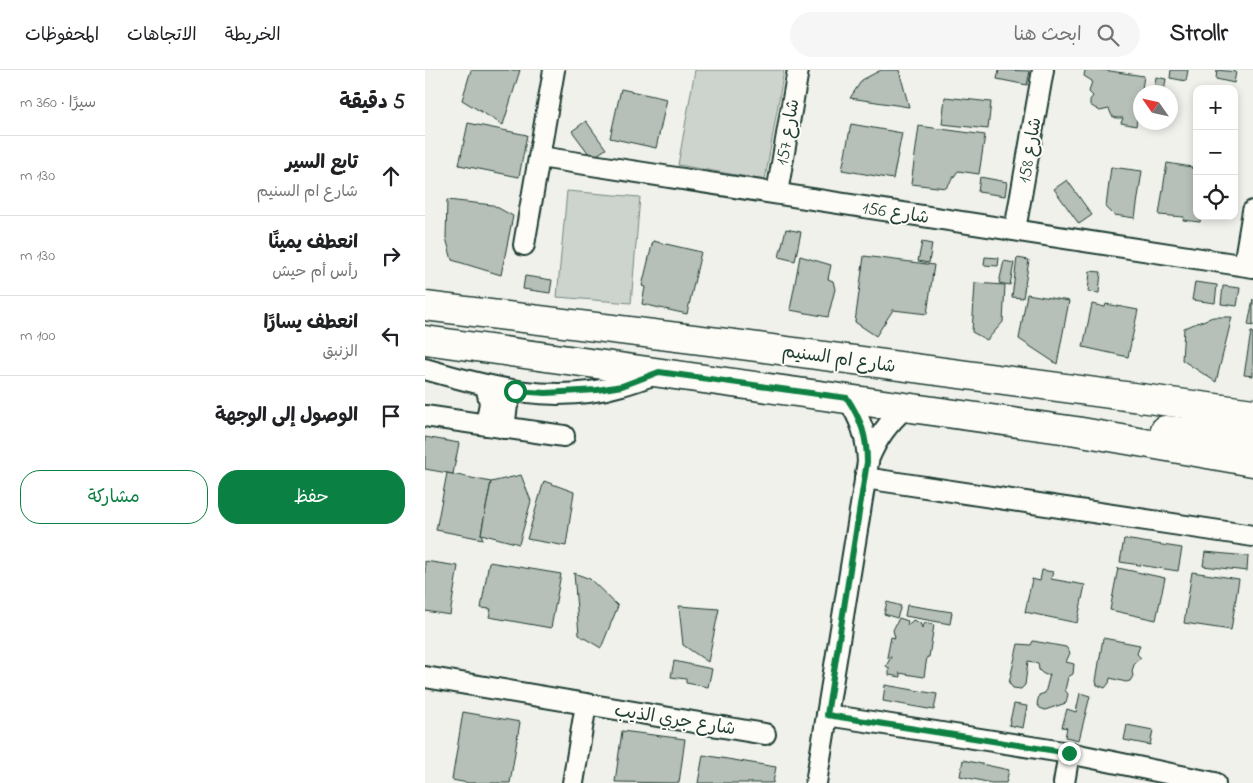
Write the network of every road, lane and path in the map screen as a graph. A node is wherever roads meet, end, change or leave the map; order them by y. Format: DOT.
graph roads {
  1 [pos="554,70"];
  2 [pos="798,70"];
  3 [pos="1043,70"];
  4 [pos="540,157"];
  5 [pos="777,194"];
  6 [pos="1253,211"];
  7 [pos="1015,230"];
  8 [pos="524,245"];
  9 [pos="1248,266"];
  10 [pos="425,306"];
  11 [pos="425,340"];
  12 [pos="425,369"];
  13 [pos="659,372"];
  14 [pos="486,386"];
  15 [pos="515,391"];
  16 [pos="847,398"];
  17 [pos="906,407"];
  18 [pos="1253,413"];
  19 [pos="425,416"];
  20 [pos="495,426"];
  21 [pos="1076,431"];
  22 [pos="564,436"];
  23 [pos="1253,440"];
  24 [pos="1253,462"];
  25 [pos="866,470"];
  26 [pos="1253,536"];
  27 [pos="425,677"];
  28 [pos="586,704"];
  29 [pos="827,715"];
  30 [pos="765,734"];
  31 [pos="1069,753"];
  32 [pos="573,783"];
  33 [pos="816,783"];
  34 [pos="1065,783"];
  35 [pos="1215,783"];
  1 -- 4 [label="street"];
  2 -- 5 [label="street, شارع 157"];
  3 -- 7 [label="street, شارع 158"];
  4 -- 5 [label="street, شارع 156"];
  4 -- 8 [label="street"];
  5 -- 7 [label="street, شارع 156"];
  6 -- 9 [label="street"];
  7 -- 9 [label="street, شارع 156"];
  10 -- 18 [label="main road, شارع ام السنيم"];
  11 -- 13 [label="main road"];
  12 -- 14 [label="street"];
  13 -- 15 [label="street"];
  13 -- 16 [label="main road"];
  14 -- 15 [label="street"];
  14 -- 20 [label="street"];
  15 -- 20 [label="street"];
  16 -- 17 [label="main road"];
  16 -- 25 [label="street"];
  17 -- 21 [label="main road"];
  17 -- 25 [label="street"];
  19 -- 20 [label="street"];
  20 -- 22 [label="street"];
  21 -- 23 [label="main road"];
  21 -- 24 [label="main road"];
  25 -- 26 [label="street"];
  25 -- 29 [label="street"];
  27 -- 28 [label="street, شارع جري الذيب"];
  28 -- 30 [label="street, شارع جري الذيب"];
  28 -- 32 [label="street"];
  29 -- 31 [label="street"];
  29 -- 33 [label="street"];
  31 -- 34 [label="street"];
  31 -- 35 [label="street"];
}
